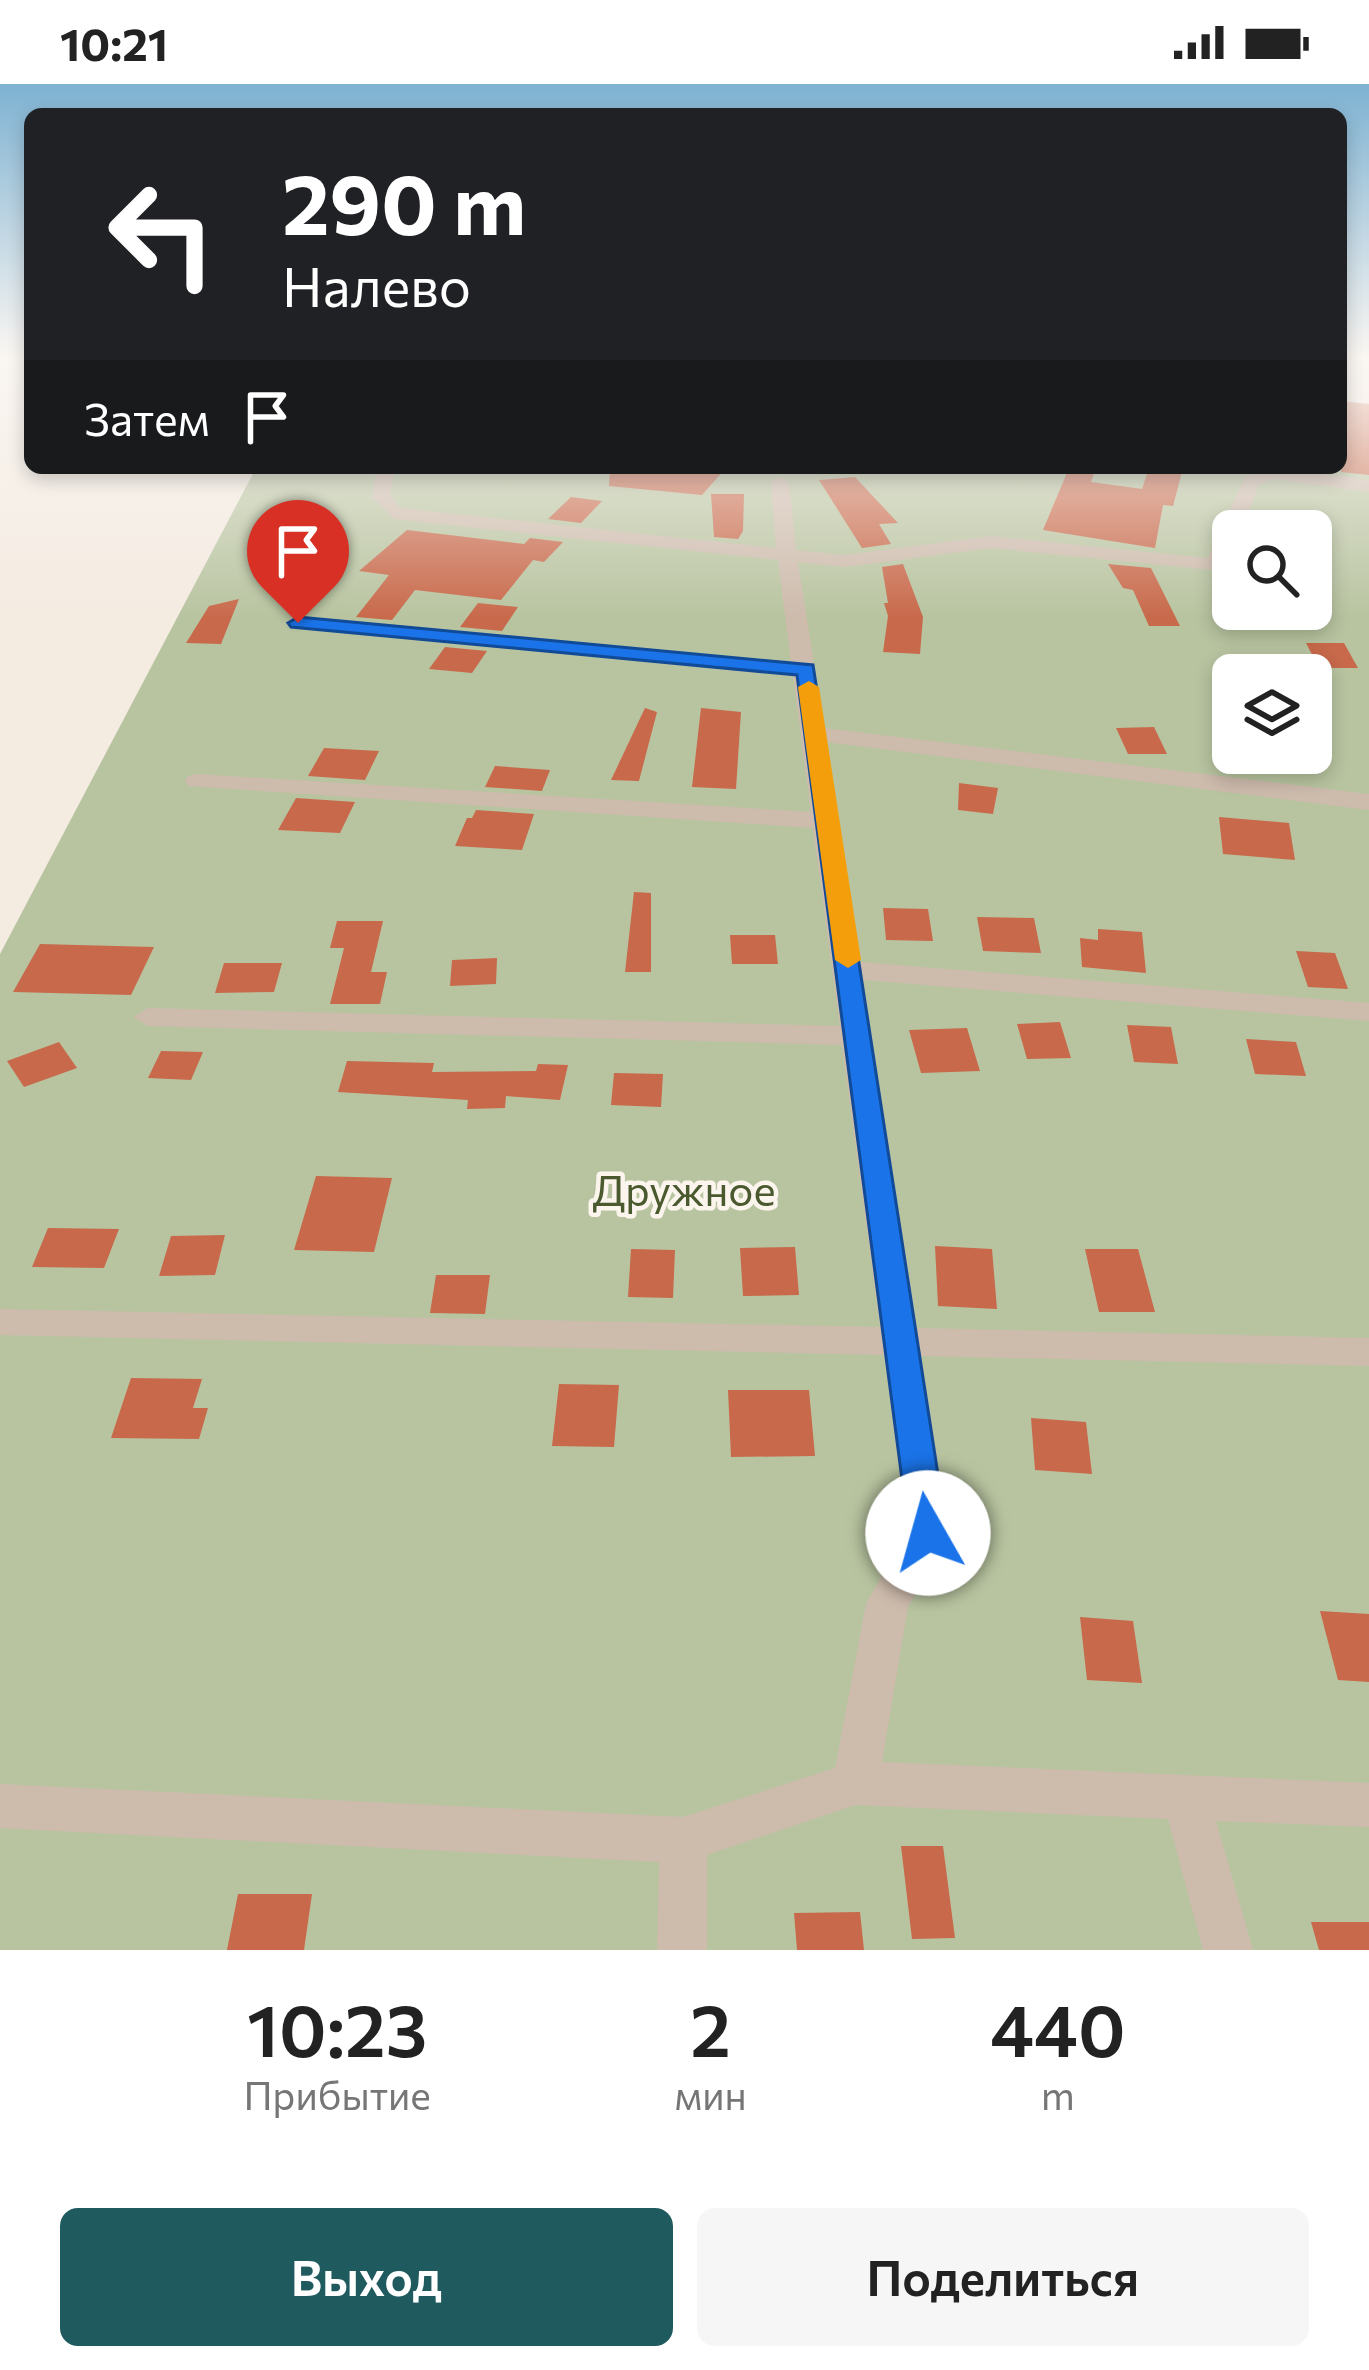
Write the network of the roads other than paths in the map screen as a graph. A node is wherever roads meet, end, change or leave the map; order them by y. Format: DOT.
graph roads {
  1 [pos="385,474"];
  2 [pos="1268,474"];
  3 [pos="1279,474"];
  4 [pos="780,482"];
  5 [pos="1369,486"];
  6 [pos="787,556"];
  7 [pos="298,623"];
  8 [pos="806,670"];
  9 [pos="815,734"];
  10 [pos="197,782"];
  11 [pos="1369,802"];
  12 [pos="824,821"];
  13 [pos="849,970"];
  14 [pos="1369,1012"];
  15 [pos="148,1017"];
  16 [pos="858,1036"];
  17 [pos="0,1322"];
  18 [pos="903,1341"];
  19 [pos="1369,1352"];
  20 [pos="856,1783"];
  21 [pos="1187,1801"];
  22 [pos="1369,1805"];
  23 [pos="0,1807"];
  24 [pos="683,1840"];
  25 [pos="682,1950"];
  26 [pos="1228,1950"];
  1 -- 6 [label="street"];
  2 -- 6 [label="street"];
  3 -- 5 [label="street"];
  4 -- 6 [label="street"];
  6 -- 8 [label="street"];
  7 -- 8 [label="street"];
  8 -- 9 [label="street"];
  9 -- 11 [label="street"];
  9 -- 12 [label="street"];
  10 -- 12 [label="street"];
  12 -- 13 [label="street"];
  13 -- 14 [label="street"];
  13 -- 16 [label="street"];
  15 -- 16 [label="street"];
  16 -- 18 [label="street"];
  17 -- 18 [label="street"];
  18 -- 19 [label="street"];
  18 -- 20 [label="street"];
  20 -- 21 [label="street"];
  20 -- 24 [label="street"];
  21 -- 22 [label="street"];
  21 -- 26 [label="street"];
  23 -- 24 [label="street"];
  24 -- 25 [label="street"];
}
